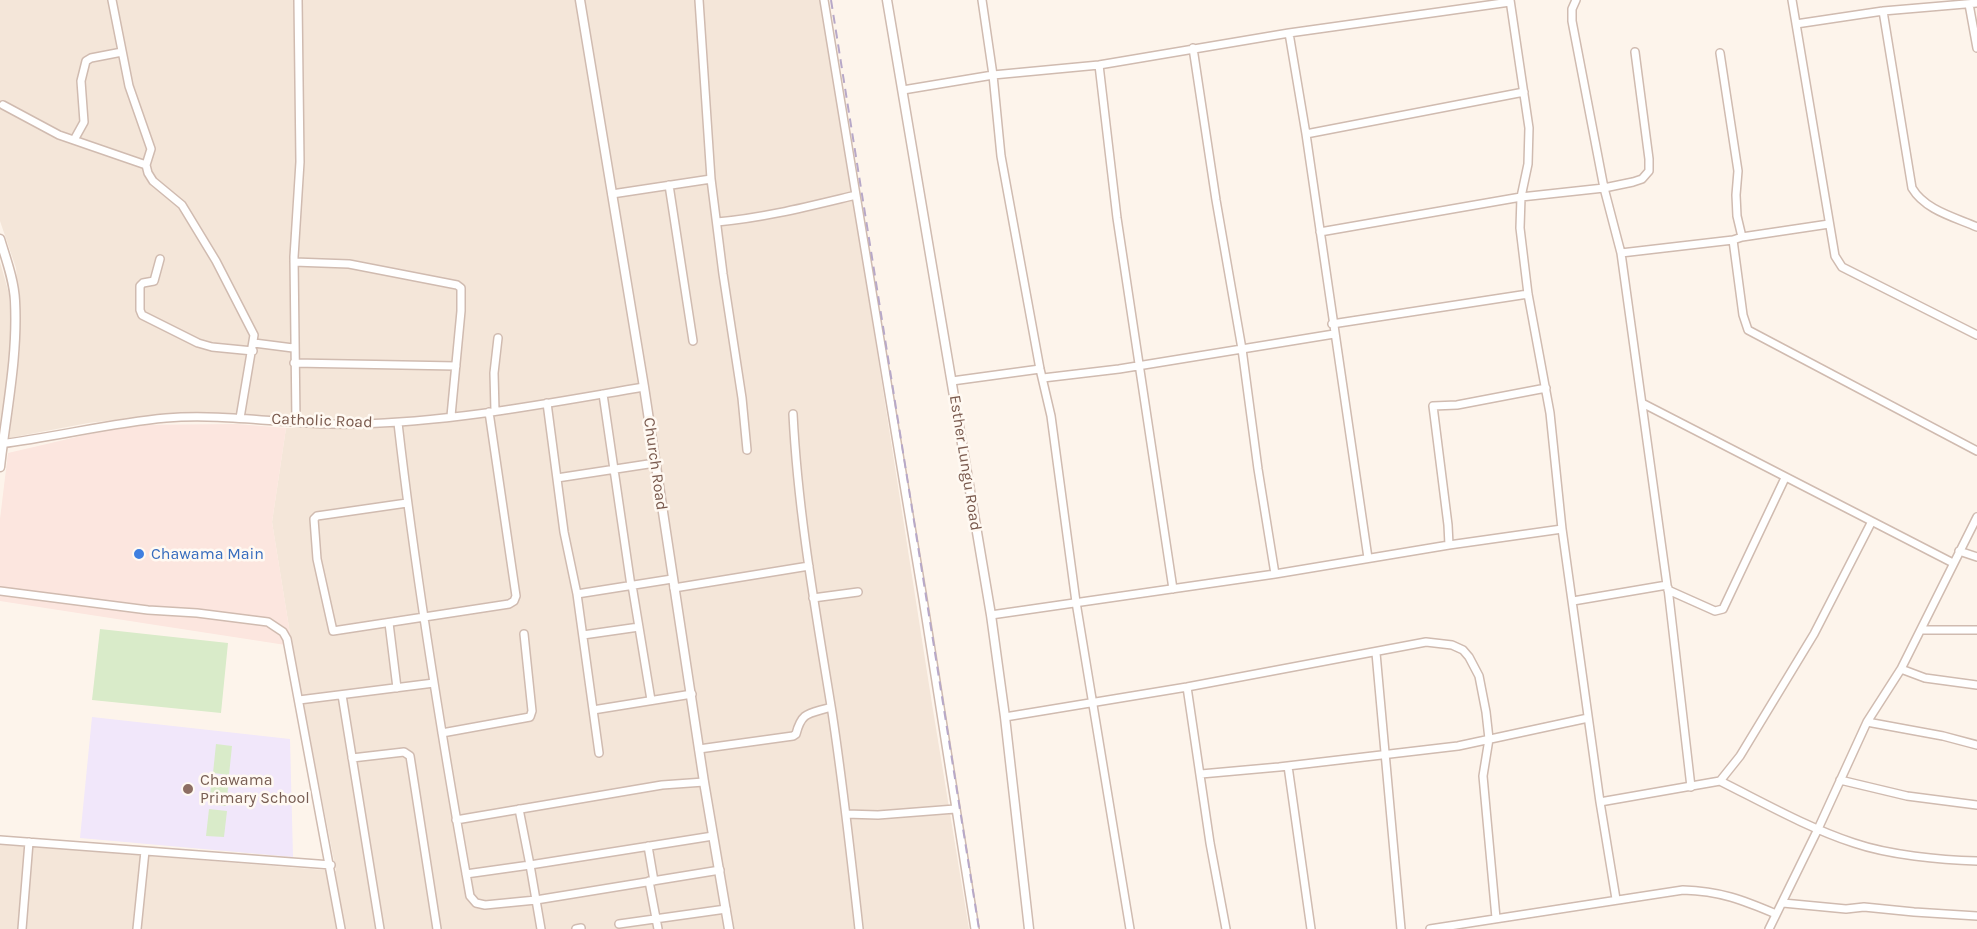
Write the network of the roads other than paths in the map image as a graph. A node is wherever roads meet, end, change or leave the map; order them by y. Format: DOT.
graph roads {
  1 [pos="112,0"];
  2 [pos="298,0"];
  3 [pos="580,0"];
  4 [pos="699,0"];
  5 [pos="824,0"];
  6 [pos="887,0"];
  7 [pos="982,0"];
  8 [pos="1576,0"];
  9 [pos="1792,0"];
  10 [pos="1510,1"];
  11 [pos="1973,4"];
  12 [pos="1883,11"];
  13 [pos="1796,24"];
  14 [pos="1289,33"];
  15 [pos="1193,48"];
  16 [pos="1977,48"];
  17 [pos="122,52"];
  18 [pos="1635,52"];
  19 [pos="1720,53"];
  20 [pos="1099,65"];
  21 [pos="993,75"];
  22 [pos="903,90"];
  23 [pos="1524,92"];
  24 [pos="3,105"];
  25 [pos="1306,134"];
  26 [pos="74,140"];
  27 [pos="146,165"];
  28 [pos="711,179"];
  29 [pos="669,185"];
  30 [pos="1604,188"];
  31 [pos="612,194"];
  32 [pos="856,195"];
  33 [pos="1521,196"];
  34 [pos="717,222"];
  35 [pos="1830,224"];
  36 [pos="1977,227"];
  37 [pos="1320,232"];
  38 [pos="1742,237"];
  39 [pos="0,239"];
  40 [pos="1733,240"];
  41 [pos="1621,254"];
  42 [pos="160,260"];
  43 [pos="294,262"];
  44 [pos="1528,294"];
  45 [pos="1332,324"];
  46 [pos="1334,334"];
  47 [pos="1977,335"];
  48 [pos="498,338"];
  49 [pos="693,341"];
  50 [pos="254,347"];
  51 [pos="293,348"];
  52 [pos="1242,349"];
  53 [pos="294,363"];
  54 [pos="1140,364"];
  55 [pos="456,366"];
  56 [pos="1040,369"];
  57 [pos="1043,378"];
  58 [pos="952,381"];
  59 [pos="644,387"];
  60 [pos="1546,388"];
  61 [pos="603,394"];
  62 [pos="547,403"];
  63 [pos="1642,403"];
  64 [pos="492,411"];
  65 [pos="794,414"];
  66 [pos="451,416"];
  67 [pos="240,418"];
  68 [pos="296,421"];
  69 [pos="398,423"];
  70 [pos="1,444"];
  71 [pos="747,450"];
  72 [pos="1977,451"];
  73 [pos="655,463"];
  74 [pos="0,467"];
  75 [pos="614,468"];
  76 [pos="557,478"];
  77 [pos="1785,478"];
  78 [pos="407,503"];
  79 [pos="1977,517"];
  80 [pos="1871,523"];
  81 [pos="1562,529"];
  82 [pos="1449,544"];
  83 [pos="1959,551"];
  84 [pos="1977,557"];
  85 [pos="1368,558"];
  86 [pos="1953,563"];
  87 [pos="809,566"];
  88 [pos="1275,574"];
  89 [pos="673,583"];
  90 [pos="632,585"];
  91 [pos="1668,587"];
  92 [pos="1173,589"];
  93 [pos="0,591"];
  94 [pos="858,592"];
  95 [pos="577,594"];
  96 [pos="813,598"];
  97 [pos="1574,601"];
  98 [pos="1076,602"];
  99 [pos="991,615"];
  100 [pos="424,617"];
  101 [pos="389,623"];
  102 [pos="639,627"];
  103 [pos="1921,630"];
  104 [pos="1977,630"];
  105 [pos="524,634"];
  106 [pos="583,635"];
  107 [pos="1376,653"];
  108 [pos="1901,669"];
  109 [pos="434,683"];
  110 [pos="1977,685"];
  111 [pos="1187,687"];
  112 [pos="397,688"];
  113 [pos="692,694"];
  114 [pos="342,695"];
  115 [pos="299,700"];
  116 [pos="651,700"];
  117 [pos="1092,703"];
  118 [pos="831,707"];
  119 [pos="593,710"];
  120 [pos="1005,717"];
  121 [pos="1588,718"];
  122 [pos="1868,722"];
  123 [pos="442,733"];
  124 [pos="1489,739"];
  125 [pos="1977,745"];
  126 [pos="699,749"];
  127 [pos="599,753"];
  128 [pos="1385,754"];
  129 [pos="352,758"];
  130 [pos="1288,766"];
  131 [pos="1201,774"];
  132 [pos="1840,780"];
  133 [pos="1720,781"];
  134 [pos="704,782"];
  135 [pos="1691,787"];
  136 [pos="1600,801"];
  137 [pos="1977,805"];
  138 [pos="519,809"];
  139 [pos="955,809"];
  140 [pos="846,814"];
  141 [pos="456,820"];
  142 [pos="1818,829"];
  143 [pos="713,836"];
  144 [pos="0,840"];
  145 [pos="29,842"];
  146 [pos="648,846"];
  147 [pos="145,851"];
  148 [pos="1977,861"];
  149 [pos="331,865"];
  150 [pos="530,865"];
  151 [pos="720,870"];
  152 [pos="466,874"];
  153 [pos="652,881"];
  154 [pos="1616,899"];
  155 [pos="536,900"];
  156 [pos="1783,903"];
  157 [pos="726,909"];
  158 [pos="1776,914"];
  159 [pos="1977,916"];
  160 [pos="1496,918"];
  161 [pos="656,919"];
  162 [pos="619,924"];
  163 [pos="21,929"];
  164 [pos="137,929"];
  165 [pos="342,929"];
  166 [pos="380,929"];
  167 [pos="437,929"];
  168 [pos="541,929"];
  169 [pos="658,929"];
  170 [pos="729,929"];
  171 [pos="859,929"];
  172 [pos="975,929"];
  173 [pos="1029,929"];
  174 [pos="1130,929"];
  175 [pos="1226,929"];
  176 [pos="1311,929"];
  177 [pos="1401,929"];
  178 [pos="1430,929"];
  179 [pos="1769,929"];
  1 -- 17 [label="street"];
  2 -- 43 [label="street"];
  3 -- 31 [label="street, Church Road"];
  4 -- 28 [label="street"];
  5 -- 32 [label="street"];
  6 -- 22 [label="street, Esther Lungu Road"];
  7 -- 21 [label="street"];
  8 -- 30 [label="street"];
  9 -- 13 [label="street"];
  10 -- 14 [label="street"];
  10 -- 23 [label="street"];
  11 -- 12 [label="street"];
  11 -- 16 [label="street"];
  12 -- 13 [label="street"];
  12 -- 36 [label="street"];
  13 -- 35 [label="street"];
  14 -- 15 [label="street"];
  14 -- 25 [label="street"];
  15 -- 20 [label="street"];
  15 -- 52 [label="street"];
  17 -- 26 [label="street"];
  17 -- 27 [label="street"];
  18 -- 30 [label="street"];
  19 -- 38 [label="street"];
  20 -- 21 [label="street"];
  20 -- 54 [label="street"];
  21 -- 22 [label="street"];
  21 -- 56 [label="street"];
  22 -- 58 [label="street, Esther Lungu Road"];
  23 -- 25 [label="street"];
  23 -- 33 [label="street"];
  24 -- 26 [label="street"];
  25 -- 37 [label="street"];
  26 -- 27 [label="street"];
  27 -- 50 [label="street"];
  28 -- 29 [label="street"];
  28 -- 34 [label="street"];
  29 -- 31 [label="street"];
  29 -- 49 [label="street"];
  30 -- 33 [label="street"];
  30 -- 41 [label="street"];
  31 -- 59 [label="street, Church Road"];
  32 -- 34 [label="street"];
  32 -- 139 [label="street"];
  33 -- 37 [label="street"];
  33 -- 44 [label="street"];
  34 -- 71 [label="street"];
  35 -- 38 [label="street"];
  35 -- 47 [label="street"];
  37 -- 45 [label="street"];
  38 -- 40 [label="street"];
  39 -- 70 [label="street"];
  40 -- 41 [label="street"];
  40 -- 72 [label="street"];
  41 -- 63 [label="street"];
  42 -- 50 [label="street"];
  43 -- 51 [label="street"];
  43 -- 55 [label="street"];
  44 -- 45 [label="street"];
  44 -- 60 [label="street"];
  45 -- 46 [label="street"];
  46 -- 52 [label="street"];
  46 -- 85 [label="street"];
  48 -- 64 [label="street"];
  50 -- 51 [label="street"];
  50 -- 67 [label="street"];
  51 -- 53 [label="street"];
  52 -- 54 [label="street"];
  52 -- 88 [label="street"];
  53 -- 55 [label="street"];
  53 -- 68 [label="street"];
  54 -- 57 [label="street"];
  54 -- 92 [label="street"];
  55 -- 66 [label="street"];
  56 -- 57 [label="street"];
  56 -- 58 [label="street"];
  57 -- 98 [label="street"];
  58 -- 99 [label="street, Esther Lungu Road"];
  59 -- 61 [label="street, Catholic Road"];
  59 -- 73 [label="street, Church Road"];
  60 -- 81 [label="street"];
  60 -- 82 [label="street"];
  61 -- 62 [label="street, Catholic Road"];
  61 -- 75 [label="street"];
  62 -- 64 [label="street, Catholic Road"];
  62 -- 76 [label="street"];
  63 -- 77 [label="street"];
  63 -- 91 [label="street"];
  64 -- 66 [label="street, Catholic Road"];
  64 -- 100 [label="street"];
  65 -- 87 [label="street"];
  66 -- 69 [label="street, Catholic Road"];
  67 -- 68 [label="street, Catholic Road"];
  67 -- 70 [label="street, Catholic Road"];
  68 -- 69 [label="street, Catholic Road"];
  69 -- 78 [label="street"];
  70 -- 74 [label="street"];
  73 -- 75 [label="street"];
  73 -- 89 [label="street, Church Road"];
  75 -- 76 [label="street"];
  75 -- 90 [label="street"];
  76 -- 95 [label="street"];
  77 -- 80 [label="street"];
  77 -- 91 [label="street"];
  78 -- 100 [label="street"];
  78 -- 101 [label="street"];
  79 -- 83 [label="street"];
  80 -- 86 [label="street"];
  80 -- 133 [label="street"];
  81 -- 82 [label="street"];
  81 -- 97 [label="street"];
  82 -- 85 [label="street"];
  83 -- 84 [label="street"];
  83 -- 86 [label="street"];
  85 -- 88 [label="street"];
  86 -- 103 [label="street"];
  87 -- 89 [label="street"];
  87 -- 96 [label="street"];
  88 -- 92 [label="street"];
  89 -- 90 [label="street"];
  89 -- 113 [label="street, Church Road"];
  90 -- 95 [label="street"];
  90 -- 102 [label="street"];
  91 -- 97 [label="street"];
  91 -- 135 [label="street"];
  92 -- 98 [label="street"];
  93 -- 115 [label="street"];
  94 -- 96 [label="street"];
  95 -- 106 [label="street"];
  96 -- 118 [label="street"];
  97 -- 121 [label="street"];
  98 -- 99 [label="street"];
  98 -- 117 [label="street"];
  99 -- 120 [label="street, Esther Lungu Road"];
  100 -- 101 [label="street"];
  100 -- 109 [label="street"];
  101 -- 112 [label="street"];
  102 -- 106 [label="street"];
  102 -- 116 [label="street"];
  103 -- 104 [label="street"];
  103 -- 108 [label="street"];
  105 -- 123 [label="street"];
  106 -- 119 [label="street"];
  107 -- 111 [label="street"];
  107 -- 124 [label="street"];
  107 -- 128 [label="street"];
  108 -- 110 [label="street"];
  108 -- 122 [label="street"];
  109 -- 112 [label="street"];
  109 -- 123 [label="street"];
  111 -- 117 [label="street"];
  111 -- 131 [label="street"];
  112 -- 114 [label="street"];
  113 -- 116 [label="street"];
  113 -- 126 [label="street, Church Road"];
  114 -- 115 [label="street"];
  114 -- 129 [label="street"];
  115 -- 149 [label="street"];
  116 -- 119 [label="street"];
  117 -- 120 [label="street"];
  117 -- 174 [label="street"];
  118 -- 126 [label="street"];
  118 -- 140 [label="street"];
  119 -- 127 [label="street"];
  120 -- 173 [label="street, Esther Lungu Road"];
  121 -- 124 [label="street"];
  121 -- 136 [label="street"];
  122 -- 125 [label="street"];
  122 -- 132 [label="street"];
  123 -- 141 [label="street"];
  124 -- 128 [label="street"];
  124 -- 160 [label="street"];
  126 -- 134 [label="street, Church Road"];
  128 -- 130 [label="street"];
  128 -- 177 [label="street"];
  129 -- 166 [label="street"];
  129 -- 167 [label="street"];
  130 -- 131 [label="street"];
  130 -- 176 [label="street"];
  131 -- 175 [label="street"];
  132 -- 137 [label="street"];
  132 -- 142 [label="street"];
  133 -- 135 [label="street"];
  133 -- 142 [label="street"];
  134 -- 138 [label="street"];
  134 -- 143 [label="street, Church Road"];
  135 -- 136 [label="street"];
  136 -- 154 [label="street"];
  138 -- 141 [label="street"];
  138 -- 150 [label="street"];
  139 -- 140 [label="street"];
  139 -- 172 [label="street"];
  140 -- 171 [label="street"];
  141 -- 152 [label="street"];
  142 -- 148 [label="street"];
  142 -- 156 [label="street"];
  143 -- 146 [label="street"];
  143 -- 151 [label="street, Church Road"];
  144 -- 145 [label="street"];
  145 -- 147 [label="street"];
  145 -- 163 [label="street"];
  146 -- 150 [label="street"];
  146 -- 153 [label="street"];
  147 -- 149 [label="street"];
  147 -- 164 [label="street"];
  149 -- 165 [label="street"];
  150 -- 152 [label="street"];
  150 -- 155 [label="street"];
  151 -- 153 [label="street"];
  151 -- 157 [label="street, Church Road"];
  152 -- 155 [label="street"];
  153 -- 155 [label="street"];
  153 -- 161 [label="street"];
  154 -- 158 [label="street"];
  154 -- 160 [label="street"];
  155 -- 168 [label="street"];
  156 -- 158 [label="street"];
  156 -- 159 [label="street"];
  157 -- 161 [label="street"];
  157 -- 170 [label="street, Church Road"];
  158 -- 179 [label="street"];
  160 -- 178 [label="street"];
  161 -- 162 [label="street"];
  161 -- 169 [label="street"];
}
